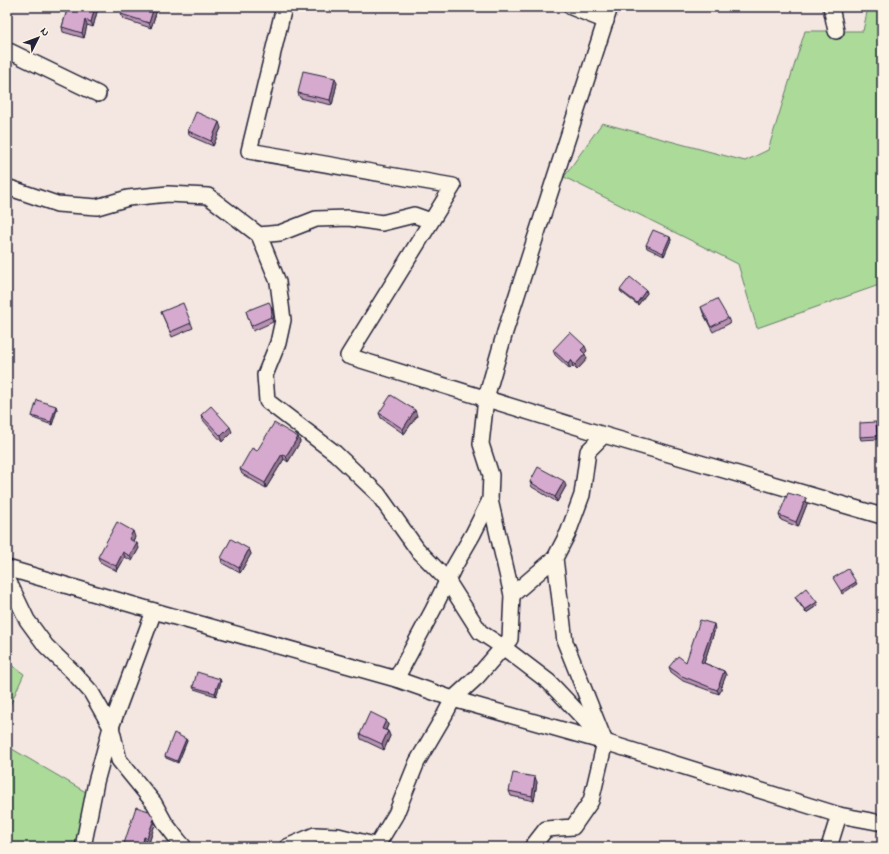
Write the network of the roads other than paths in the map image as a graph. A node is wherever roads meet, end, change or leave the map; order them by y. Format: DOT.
graph roads {
  1 [pos="284,7"];
  2 [pos="571,7"];
  3 [pos="831,7"];
  4 [pos="608,14"];
  5 [pos="836,31"];
  6 [pos="7,50"];
  7 [pos="98,94"];
  8 [pos="7,187"];
  9 [pos="431,222"];
  10 [pos="259,235"];
  11 [pos="486,398"];
  12 [pos="604,434"];
  13 [pos="490,500"];
  14 [pos="882,516"];
  15 [pos="555,558"];
  16 [pos="7,568"];
  17 [pos="7,578"];
  18 [pos="448,580"];
  19 [pos="512,595"];
  20 [pos="154,611"];
  21 [pos="503,647"];
  22 [pos="396,679"];
  23 [pos="453,699"];
  24 [pos="111,727"];
  25 [pos="605,742"];
  26 [pos="839,815"];
  27 [pos="882,823"];
  28 [pos="84,842"];
  29 [pos="184,847"];
  30 [pos="288,847"];
  31 [pos="376,847"];
  32 [pos="532,847"];
  33 [pos="829,847"];
  1 -- 9 [label="street"];
  2 -- 4 [label="street"];
  3 -- 5 [label="street"];
  4 -- 11 [label="street"];
  6 -- 7 [label="street"];
  8 -- 10 [label="street"];
  9 -- 10 [label="street"];
  9 -- 11 [label="street"];
  10 -- 18 [label="street"];
  11 -- 12 [label="street"];
  11 -- 13 [label="street"];
  12 -- 14 [label="street"];
  12 -- 15 [label="street"];
  13 -- 18 [label="street"];
  13 -- 19 [label="street"];
  15 -- 19 [label="street"];
  15 -- 25 [label="street"];
  16 -- 20 [label="street"];
  17 -- 24 [label="street"];
  18 -- 21 [label="street"];
  18 -- 22 [label="street"];
  19 -- 21 [label="street"];
  20 -- 22 [label="street"];
  20 -- 24 [label="street"];
  21 -- 23 [label="street"];
  21 -- 25 [label="street"];
  22 -- 23 [label="street"];
  23 -- 25 [label="street"];
  23 -- 31 [label="street"];
  24 -- 28 [label="street"];
  24 -- 29 [label="street"];
  25 -- 26 [label="street"];
  25 -- 32 [label="street"];
  26 -- 27 [label="street"];
  26 -- 33 [label="street"];
  30 -- 31 [label="street"];
}
